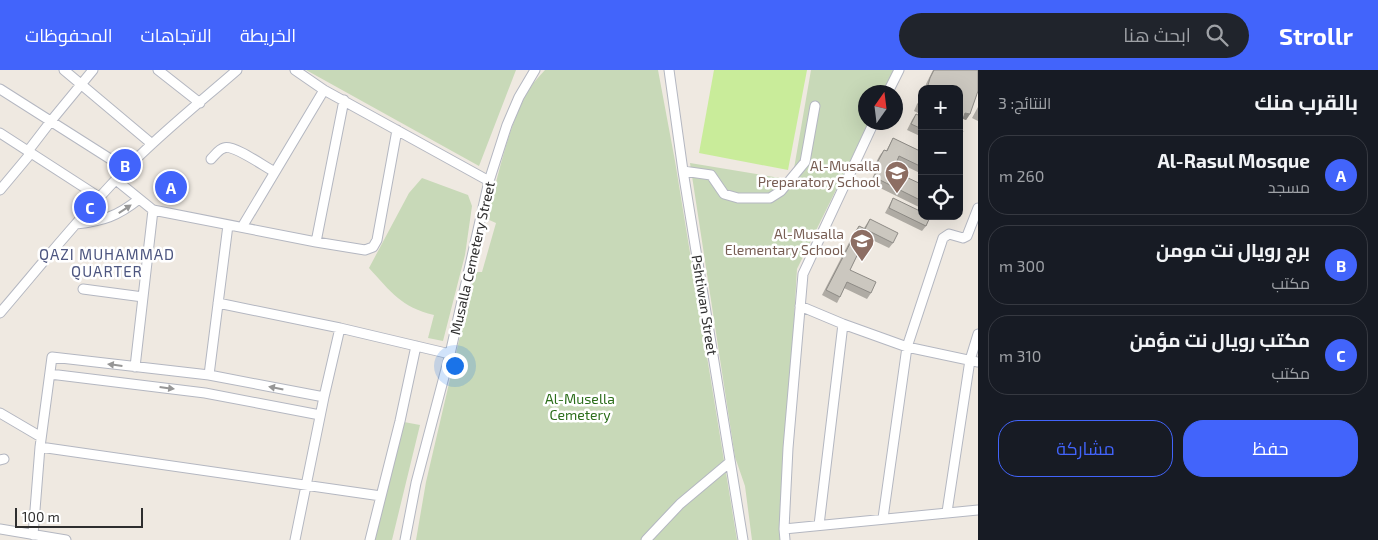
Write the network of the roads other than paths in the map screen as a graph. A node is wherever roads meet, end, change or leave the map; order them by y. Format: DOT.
graph roads {
  1 [pos="64,70"];
  2 [pos="92,70"];
  3 [pos="158,70"];
  4 [pos="236,70"];
  5 [pos="295,70"];
  6 [pos="535,70"];
  7 [pos="669,70"];
  8 [pos="899,70"];
  9 [pos="81,84"];
  10 [pos="892,85"];
  11 [pos="0,89"];
  12 [pos="324,90"];
  13 [pos="344,100"];
  14 [pos="200,102"];
  15 [pos="815,106"];
  16 [pos="51,121"];
  17 [pos="397,130"];
  18 [pos="870,130"];
  19 [pos="0,134"];
  20 [pos="152,144"];
  21 [pos="30,152"];
  22 [pos="211,159"];
  23 [pos="126,169"];
  24 [pos="683,170"];
  25 [pos="275,172"];
  26 [pos="116,180"];
  27 [pos="489,181"];
  28 [pos="0,190"];
  29 [pos="99,197"];
  30 [pos="140,199"];
  31 [pos="978,208"];
  32 [pos="153,210"];
  33 [pos="76,224"];
  34 [pos="228,224"];
  35 [pos="242,227"];
  36 [pos="316,242"];
  37 [pos="83,289"];
  38 [pos="143,297"];
  39 [pos="218,303"];
  40 [pos="800,306"];
  41 [pos="0,313"];
  42 [pos="843,324"];
  43 [pos="340,328"];
  44 [pos="978,334"];
  45 [pos="416,346"];
  46 [pos="906,346"];
  47 [pos="450,354"];
  48 [pos="974,361"];
  49 [pos="135,367"];
  50 [pos="50,374"];
  51 [pos="210,375"];
  52 [pos="324,397"];
  53 [pos="0,413"];
  54 [pos="320,415"];
  55 [pos="41,437"];
  56 [pos="40,447"];
  57 [pos="730,462"];
  58 [pos="306,484"];
  59 [pos="381,496"];
  60 [pos="978,510"];
  61 [pos="947,512"];
  62 [pos="883,518"];
  63 [pos="819,525"];
  64 [pos="0,529"];
  65 [pos="784,529"];
  66 [pos="33,535"];
  67 [pos="66,540"];
  68 [pos="295,540"];
  69 [pos="370,540"];
  70 [pos="405,540"];
  71 [pos="646,540"];
  72 [pos="743,540"];
  73 [pos="785,540"];
  1 -- 9 [label="street"];
  2 -- 9 [label="street"];
  3 -- 14 [label="street"];
  4 -- 14 [label="street"];
  5 -- 12 [label="street"];
  6 -- 27 [label="street, Musalla Cemetery Street"];
  7 -- 24 [label="street, Pshtiwan Street"];
  8 -- 10 [label="street"];
  9 -- 16 [label="street"];
  9 -- 20 [label="street"];
  11 -- 16 [label="street"];
  12 -- 13 [label="street"];
  12 -- 25 [label="street"];
  13 -- 17 [label="street"];
  13 -- 36 [label="street"];
  14 -- 20 [label="street"];
  15 -- 24 [label="street"];
  16 -- 21 [label="street"];
  16 -- 23 [label="street"];
  17 -- 27 [label="street"];
  17 -- 36 [label="street"];
  18 -- 40 [label="street"];
  19 -- 21 [label="street"];
  20 -- 23 [label="street"];
  21 -- 28 [label="street"];
  21 -- 29 [label="street"];
  22 -- 25 [label="street"];
  23 -- 26 [label="street"];
  24 -- 57 [label="street, Pshtiwan Street"];
  25 -- 35 [label="street"];
  26 -- 29 [label="street"];
  26 -- 30 [label="street"];
  27 -- 47 [label="street, Musalla Cemetery Street"];
  29 -- 33 [label="street"];
  30 -- 32 [label="street"];
  33 -- 30 [label="street, one-way"];
  31 -- 46 [label="street"];
  32 -- 34 [label="street"];
  32 -- 38 [label="street"];
  33 -- 41 [label="street"];
  34 -- 35 [label="street"];
  34 -- 39 [label="street"];
  35 -- 36 [label="street"];
  37 -- 38 [label="street"];
  38 -- 49 [label="street"];
  39 -- 43 [label="street"];
  39 -- 51 [label="street"];
  40 -- 42 [label="street"];
  40 -- 65 [label="street"];
  42 -- 46 [label="street"];
  42 -- 63 [label="street"];
  43 -- 45 [label="street"];
  43 -- 52 [label="street"];
  44 -- 48 [label="street"];
  45 -- 47 [label="street"];
  45 -- 59 [label="street"];
  46 -- 48 [label="street"];
  46 -- 62 [label="street"];
  47 -- 70 [label="street, Musalla Cemetery Street"];
  48 -- 61 [label="street"];
  49 -- 50 [label="street, one-way"];
  49 -- 51 [label="street"];
  50 -- 54 [label="street, one-way"];
  50 -- 55 [label="street"];
  52 -- 51 [label="street, one-way"];
  52 -- 54 [label="street"];
  53 -- 55 [label="street"];
  54 -- 58 [label="street"];
  55 -- 56 [label="street"];
  56 -- 58 [label="street"];
  56 -- 66 [label="street"];
  57 -- 71 [label="street"];
  57 -- 72 [label="street, Pshtiwan Street"];
  58 -- 59 [label="street"];
  58 -- 68 [label="street"];
  59 -- 69 [label="street"];
  60 -- 61 [label="street"];
  61 -- 62 [label="street"];
  62 -- 63 [label="street"];
  63 -- 65 [label="street"];
  64 -- 66 [label="street"];
  65 -- 73 [label="street"];
  66 -- 67 [label="street"];
}
